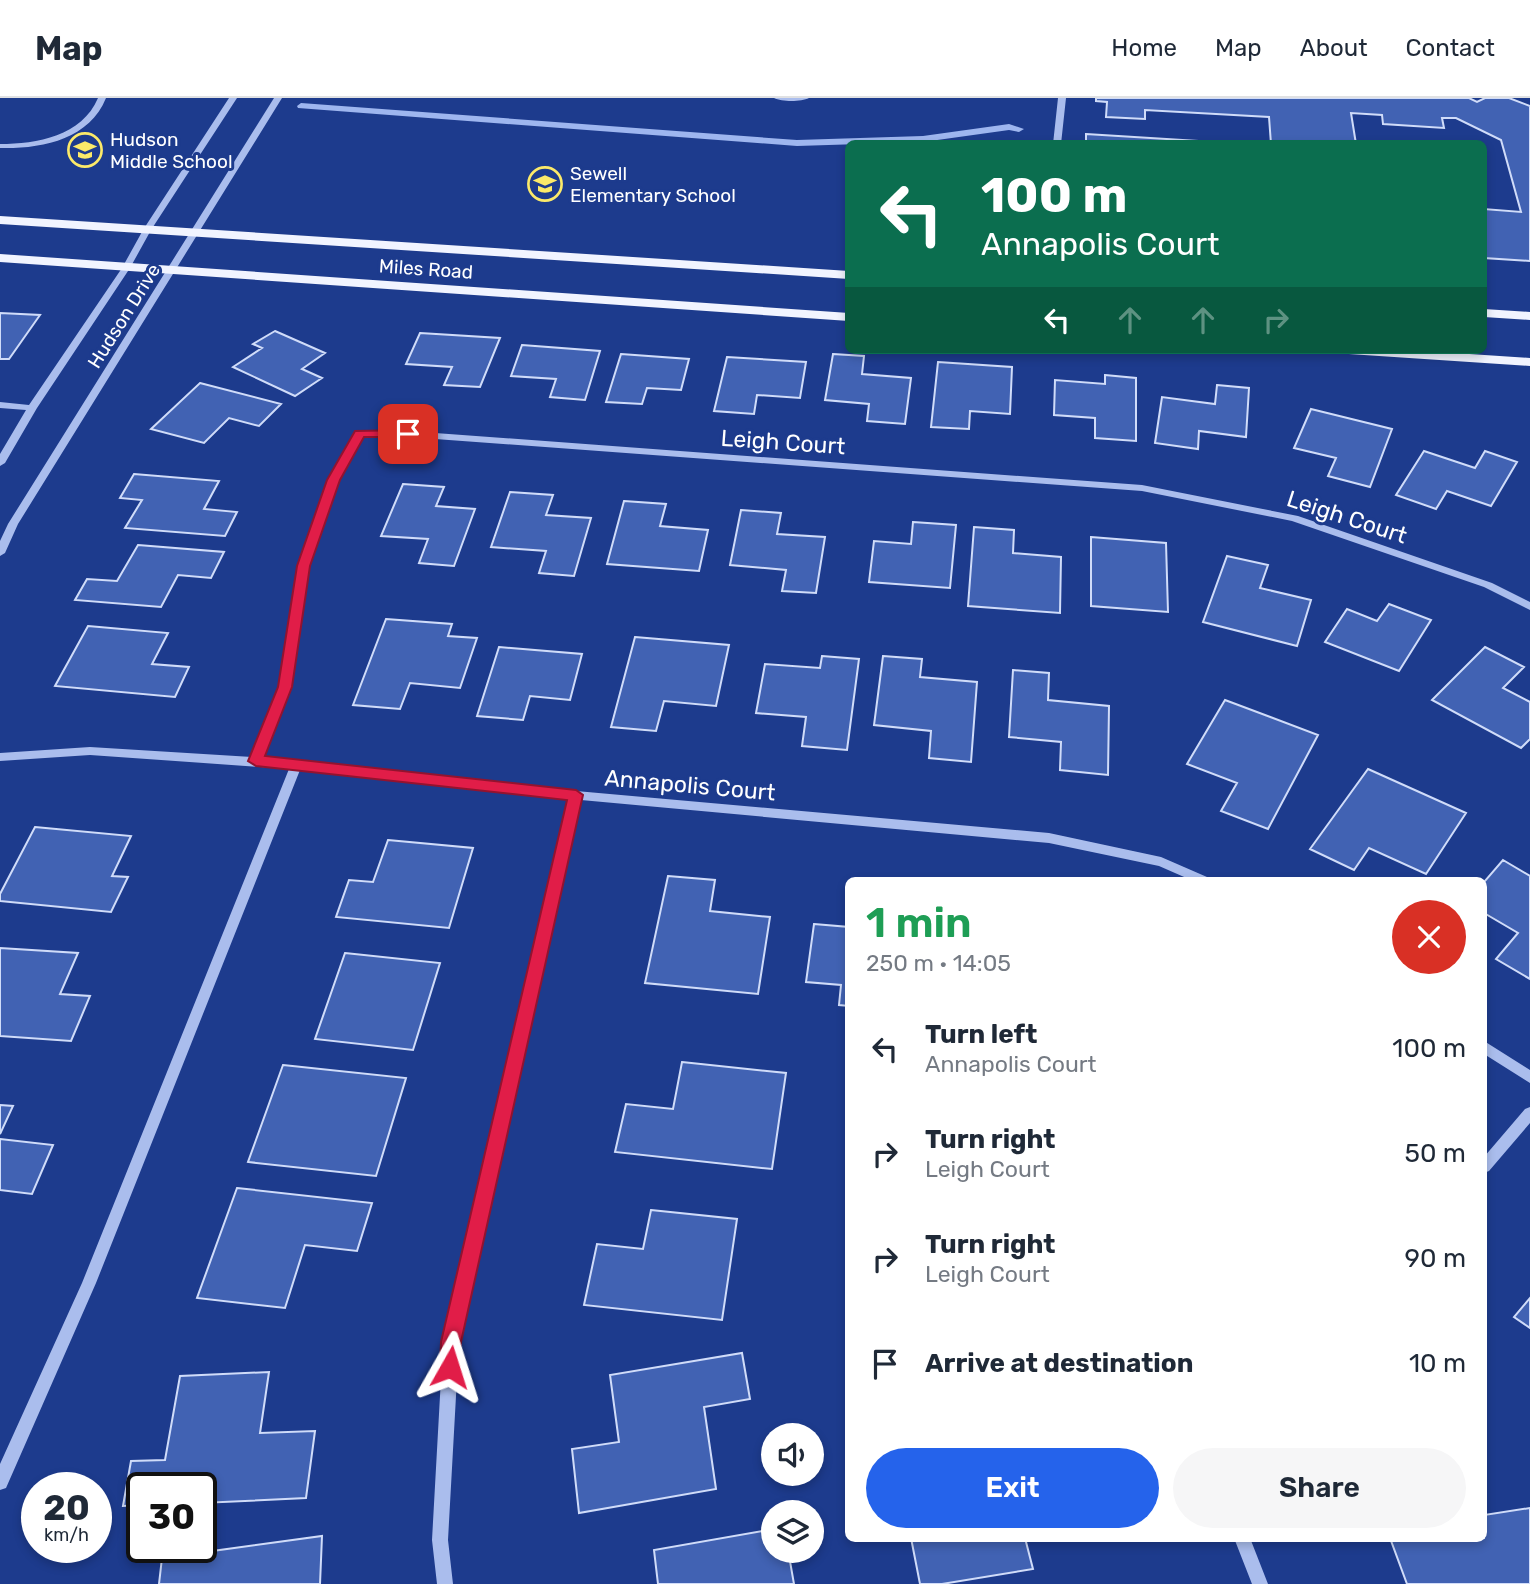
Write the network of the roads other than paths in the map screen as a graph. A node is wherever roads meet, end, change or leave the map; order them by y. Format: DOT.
graph roads {
  1 [pos="102,98"];
  2 [pos="233,98"];
  3 [pos="278,98"];
  4 [pos="778,98"];
  5 [pos="806,98"];
  6 [pos="1062,98"];
  7 [pos="1057,140"];
  8 [pos="0,146"];
  9 [pos="0,220"];
  10 [pos="147,230"];
  11 [pos="194,233"];
  12 [pos="0,258"];
  13 [pos="126,268"];
  14 [pos="173,271"];
  15 [pos="845,275"];
  16 [pos="1487,313"];
  17 [pos="1530,316"];
  18 [pos="845,317"];
  19 [pos="1409,354"];
  20 [pos="1530,362"];
  21 [pos="0,405"];
  22 [pos="32,408"];
  23 [pos="0,463"];
  24 [pos="0,553"];
  25 [pos="1530,606"];
  26 [pos="0,757"];
  27 [pos="256,761"];
  28 [pos="296,765"];
  29 [pos="576,795"];
  30 [pos="1196,877"];
  31 [pos="1487,1049"];
  32 [pos="1530,1077"];
  33 [pos="1530,1113"];
  34 [pos="1487,1163"];
  35 [pos="0,1482"];
  36 [pos="1244,1542"];
  37 [pos="445,1584"];
  38 [pos="1260,1584"];
  1 -- 8 [label="street"];
  2 -- 10 [label="street, Hudson Drive"];
  3 -- 11 [label="street, Hudson Drive"];
  4 -- 5 [label="street"];
  6 -- 7 [label="street"];
  9 -- 10 [label="main road, Miles Road"];
  10 -- 11 [label="main road, Miles Road"];
  10 -- 13 [label="street, Hudson Drive"];
  11 -- 14 [label="street, Hudson Drive"];
  11 -- 15 [label="main road, Miles Road"];
  12 -- 13 [label="main road, Miles Road"];
  13 -- 14 [label="main road, Miles Road"];
  13 -- 22 [label="street, Hudson Drive"];
  14 -- 18 [label="main road, Miles Road"];
  14 -- 24 [label="street, Hudson Drive"];
  16 -- 17 [label="main road"];
  19 -- 20 [label="main road"];
  21 -- 22 [label="street"];
  22 -- 23 [label="street, Hudson Drive"];
  25 -- 27 [label="street, Leigh Court"];
  26 -- 27 [label="street, Annapolis Court"];
  27 -- 28 [label="street, Annapolis Court"];
  28 -- 29 [label="street, Annapolis Court"];
  28 -- 35 [label="street"];
  29 -- 30 [label="street, Annapolis Court"];
  29 -- 37 [label="street"];
  31 -- 32 [label="street"];
  33 -- 34 [label="street"];
  36 -- 38 [label="street"];
}
